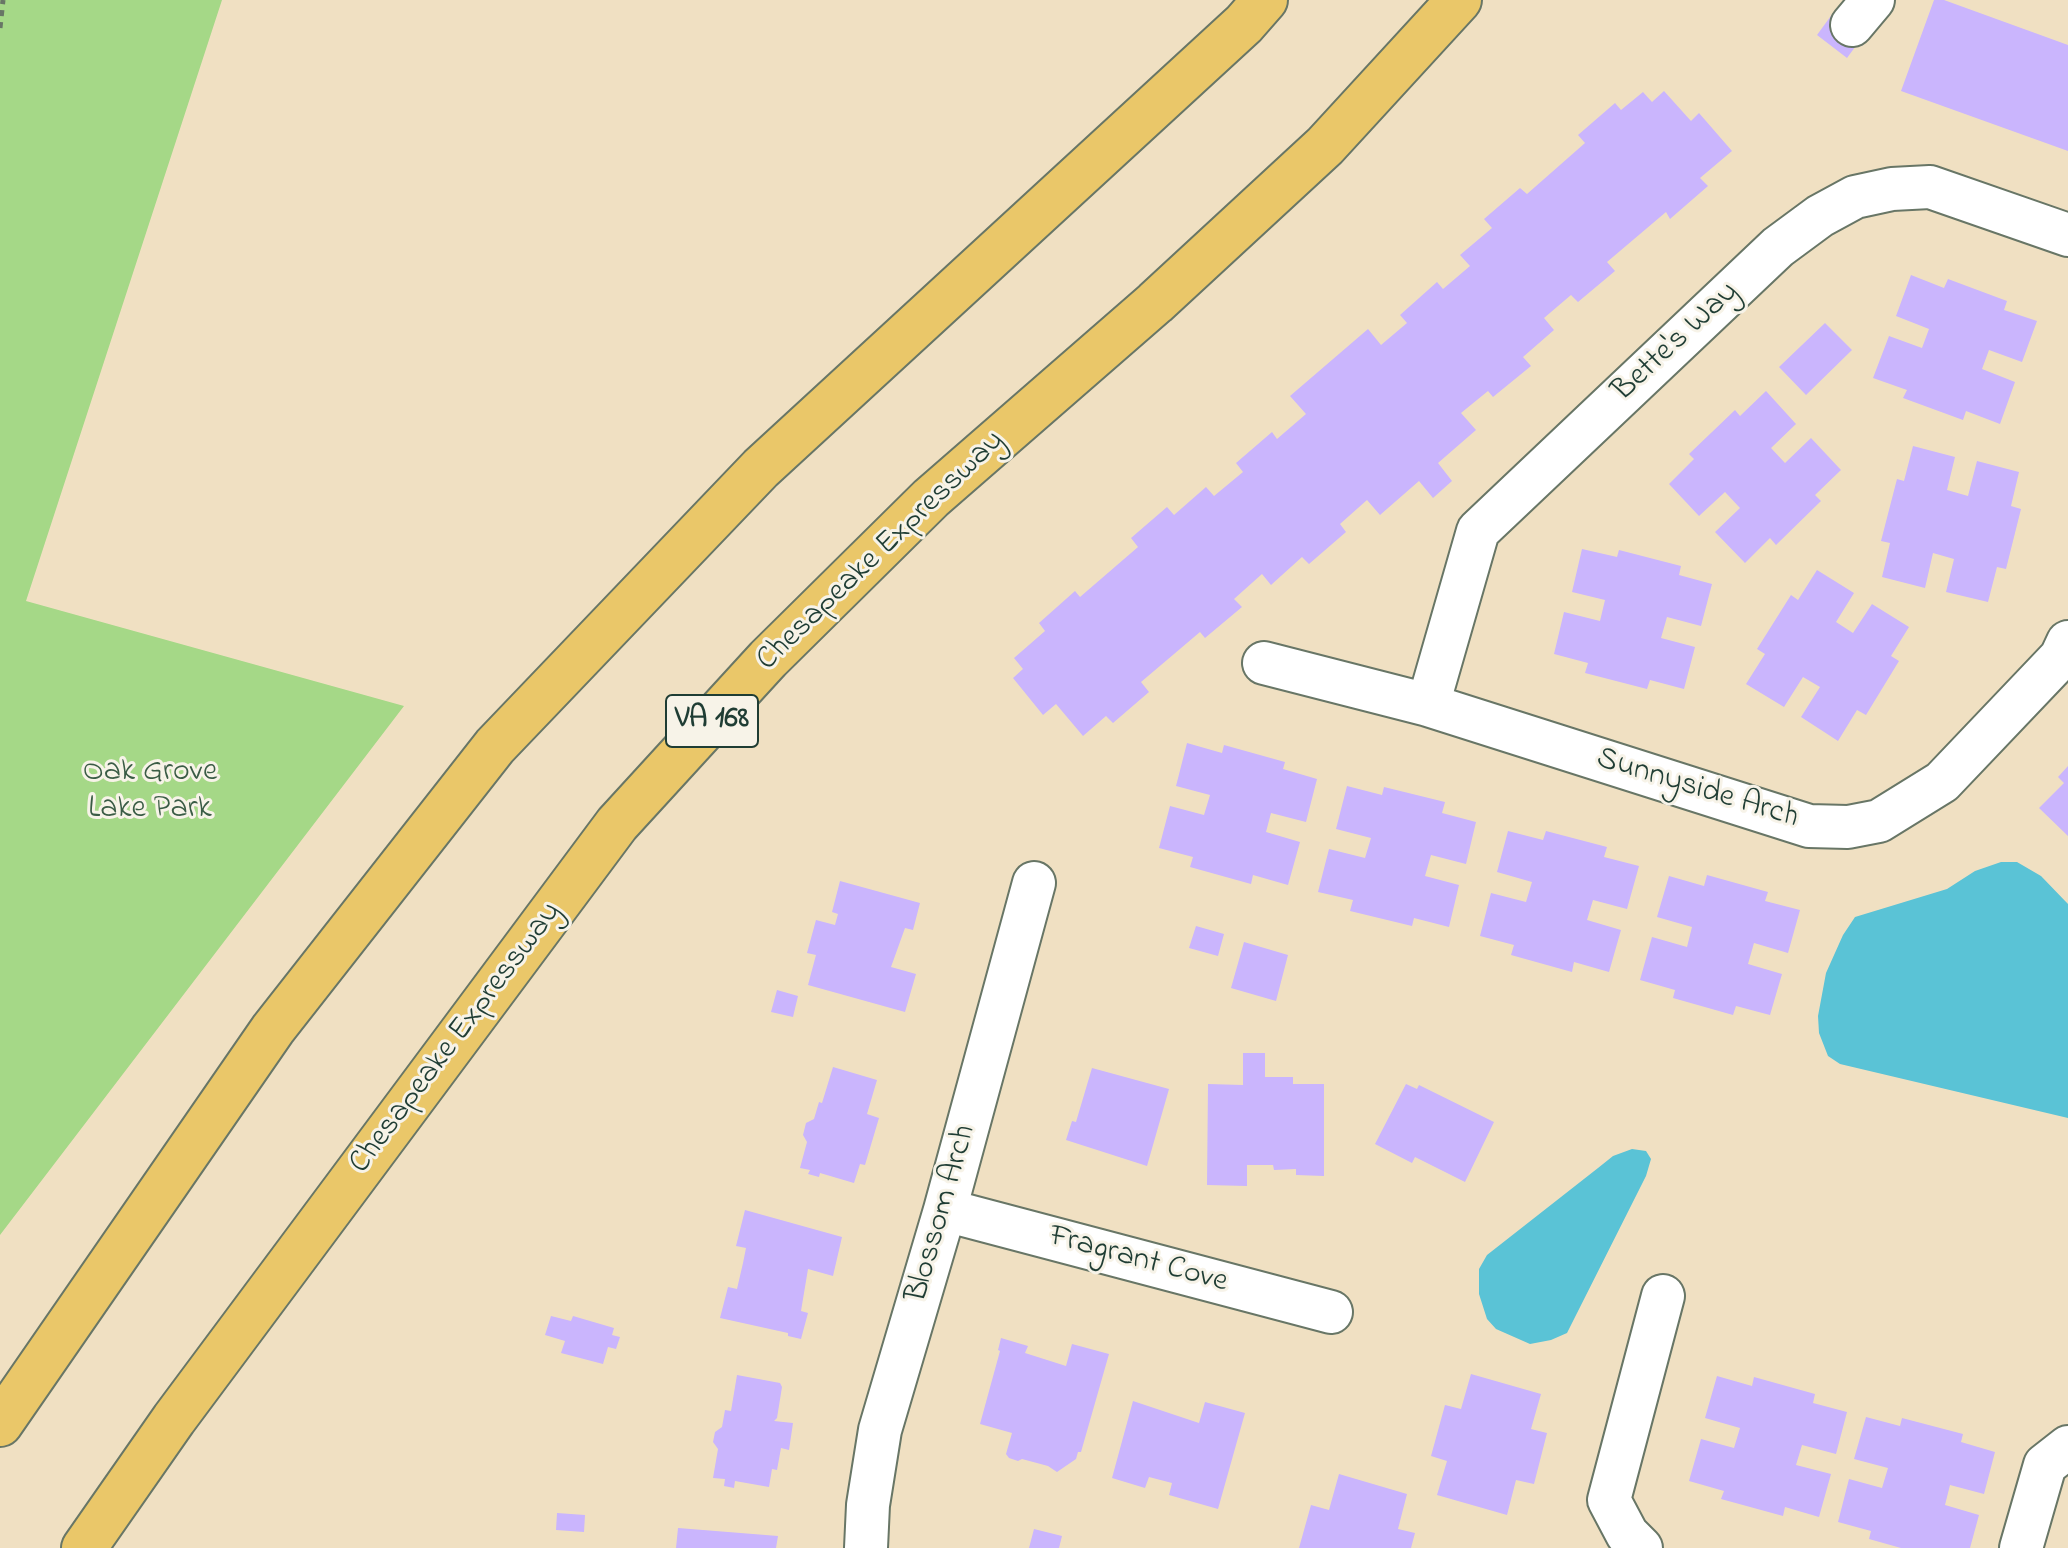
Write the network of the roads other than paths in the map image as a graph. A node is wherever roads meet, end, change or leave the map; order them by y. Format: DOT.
graph roads {
  1 [pos="1265,0"];
  2 [pos="1459,0"];
  3 [pos="2068,235"];
  4 [pos="2068,642"];
  5 [pos="1264,663"];
  6 [pos="1428,705"];
  7 [pos="1034,883"];
  8 [pos="945,1210"];
  9 [pos="1663,1296"];
  10 [pos="1331,1312"];
  11 [pos="0,1424"];
  12 [pos="2068,1447"];
  13 [pos="84,1548"];
  14 [pos="866,1548"];
  15 [pos="1641,1548"];
  16 [pos="2021,1548"];
  1 -- 11 [label="highway"];
  2 -- 13 [label="highway, Chesapeake Expressway / VA 168"];
  3 -- 6 [label="street, Bette's Way"];
  4 -- 6 [label="street, Sunnyside Arch"];
  5 -- 6 [label="street, Sunnyside Arch"];
  7 -- 8 [label="street, Blossom Arch"];
  8 -- 10 [label="street, Fragrant Cove"];
  8 -- 14 [label="street, Blossom Arch"];
  9 -- 15 [label="street"];
  12 -- 16 [label="street"];
}
